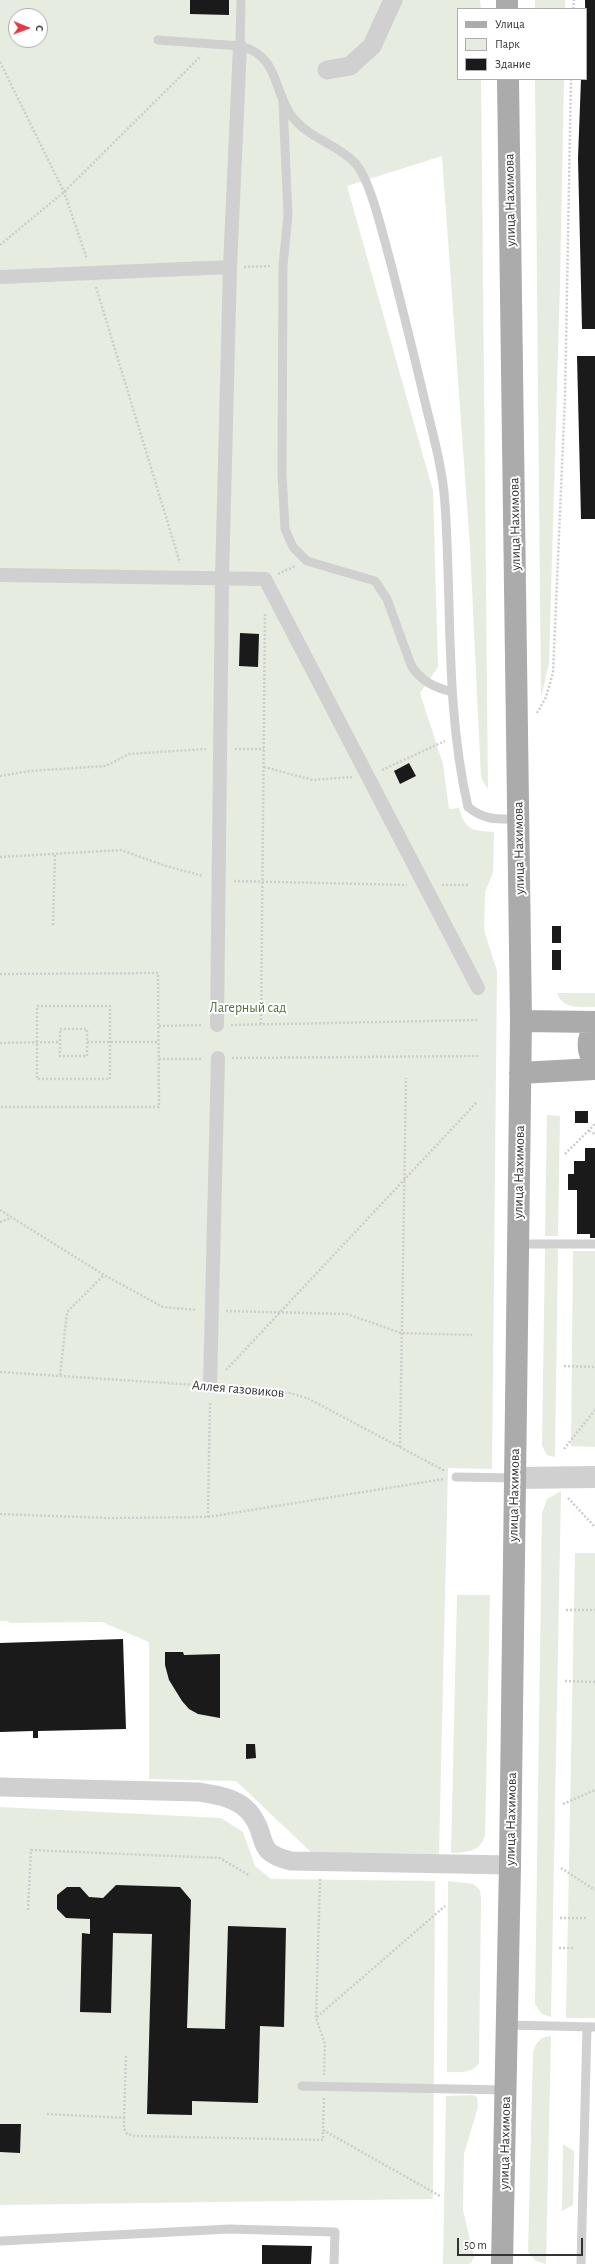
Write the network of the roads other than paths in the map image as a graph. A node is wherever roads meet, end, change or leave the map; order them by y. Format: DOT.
graph roads {
  1 [pos="241,0"];
  2 [pos="393,0"];
  3 [pos="158,40"];
  4 [pos="240,46"];
  5 [pos="327,70"];
  6 [pos="508,80"];
  7 [pos="283,100"];
  8 [pos="230,267"];
  9 [pos="0,277"];
  10 [pos="0,575"];
  11 [pos="222,578"];
  12 [pos="452,692"];
  13 [pos="519,819"];
  14 [pos="478,988"];
  15 [pos="521,1021"];
  16 [pos="595,1022"];
  17 [pos="217,1025"];
  18 [pos="595,1028"];
  19 [pos="218,1058"];
  20 [pos="595,1061"];
  21 [pos="595,1070"];
  22 [pos="520,1073"];
  23 [pos="518,1244"];
  24 [pos="595,1244"];
  25 [pos="210,1386"];
  26 [pos="595,1476"];
  27 [pos="456,1477"];
  28 [pos="514,1478"];
  29 [pos="0,1787"];
  30 [pos="510,1865"];
  31 [pos="507,2026"];
  32 [pos="591,2027"];
  33 [pos="302,2086"];
  34 [pos="506,2090"];
  35 [pos="0,2241"];
  36 [pos="334,2264"];
  37 [pos="502,2264"];
  38 [pos="582,2264"];
  1 -- 4 [label="lane"];
  2 -- 5 [label="street"];
  3 -- 4 [label="lane"];
  4 -- 7 [label="lane"];
  4 -- 8 [label="street"];
  6 -- 13 [label="main road, улица Нахимова"];
  7 -- 12 [label="lane"];
  7 -- 12 [label="lane"];
  8 -- 9 [label="street"];
  8 -- 11 [label="street"];
  10 -- 11 [label="street"];
  11 -- 14 [label="street"];
  11 -- 17 [label="street"];
  12 -- 13 [label="lane"];
  13 -- 15 [label="main road, улица Нахимова"];
  15 -- 16 [label="main road"];
  15 -- 22 [label="main road, улица Нахимова"];
  18 -- 20 [label="main road"];
  19 -- 25 [label="street"];
  21 -- 22 [label="main road"];
  22 -- 23 [label="main road, улица Нахимова"];
  23 -- 24 [label="lane"];
  23 -- 28 [label="main road, улица Нахимова"];
  26 -- 28 [label="street"];
  27 -- 28 [label="lane"];
  28 -- 30 [label="main road, улица Нахимова"];
  29 -- 30 [label="street"];
  30 -- 31 [label="main road, улица Нахимова"];
  31 -- 32 [label="lane"];
  31 -- 34 [label="main road, улица Нахимова"];
  32 -- 38 [label="lane"];
  33 -- 34 [label="lane"];
  34 -- 37 [label="main road, улица Нахимова"];
  35 -- 36 [label="lane"];
}
